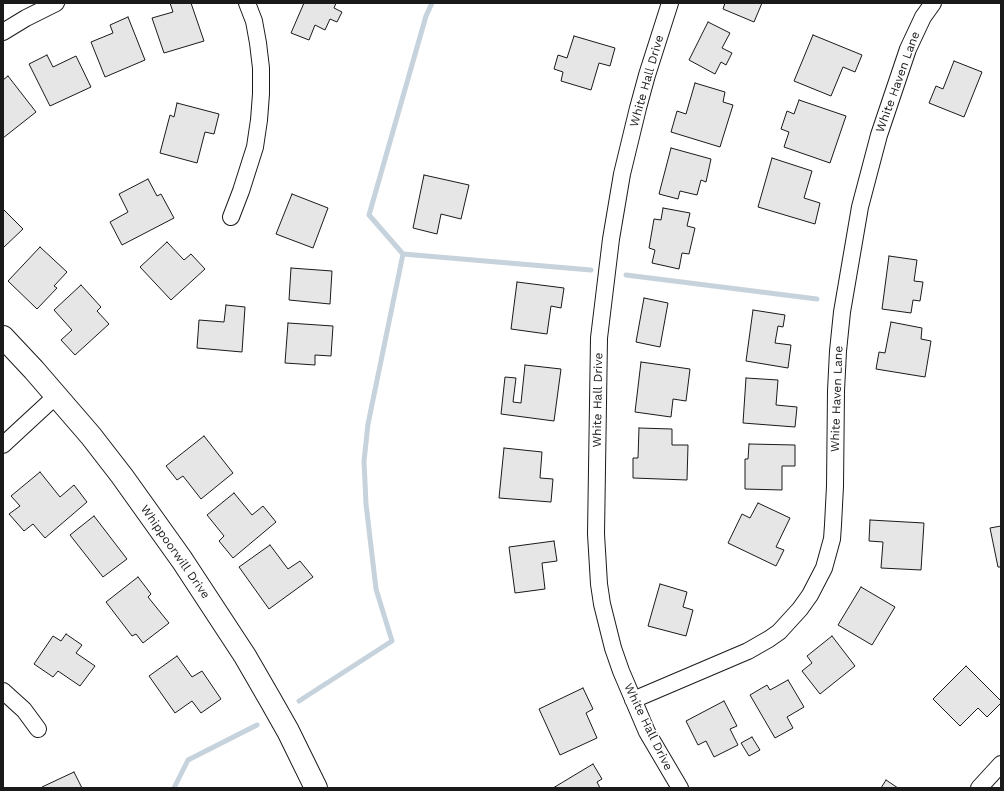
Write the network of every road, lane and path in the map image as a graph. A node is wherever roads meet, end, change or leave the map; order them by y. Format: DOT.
graph roads {
  1 [pos="56,3"];
  2 [pos="247,3"];
  3 [pos="670,3"];
  4 [pos="933,3"];
  5 [pos="3,32"];
  6 [pos="231,217"];
  7 [pos="3,337"];
  8 [pos="56,396"];
  9 [pos="3,446"];
  10 [pos="3,691"];
  11 [pos="633,700"];
  12 [pos="38,729"];
  13 [pos="1001,764"];
  14 [pos="316,788"];
  15 [pos="680,788"];
  16 [pos="980,788"];
  1 -- 5 [label="street"];
  2 -- 6 [label="street"];
  3 -- 11 [label="street, White Hall Drive"];
  4 -- 11 [label="street, White Haven Lane"];
  7 -- 8 [label="street, Whippoorwill Drive"];
  8 -- 9 [label="street"];
  8 -- 14 [label="street, Whippoorwill Drive"];
  10 -- 12 [label="street"];
  11 -- 15 [label="street, White Hall Drive"];
  13 -- 16 [label="street"];
}
